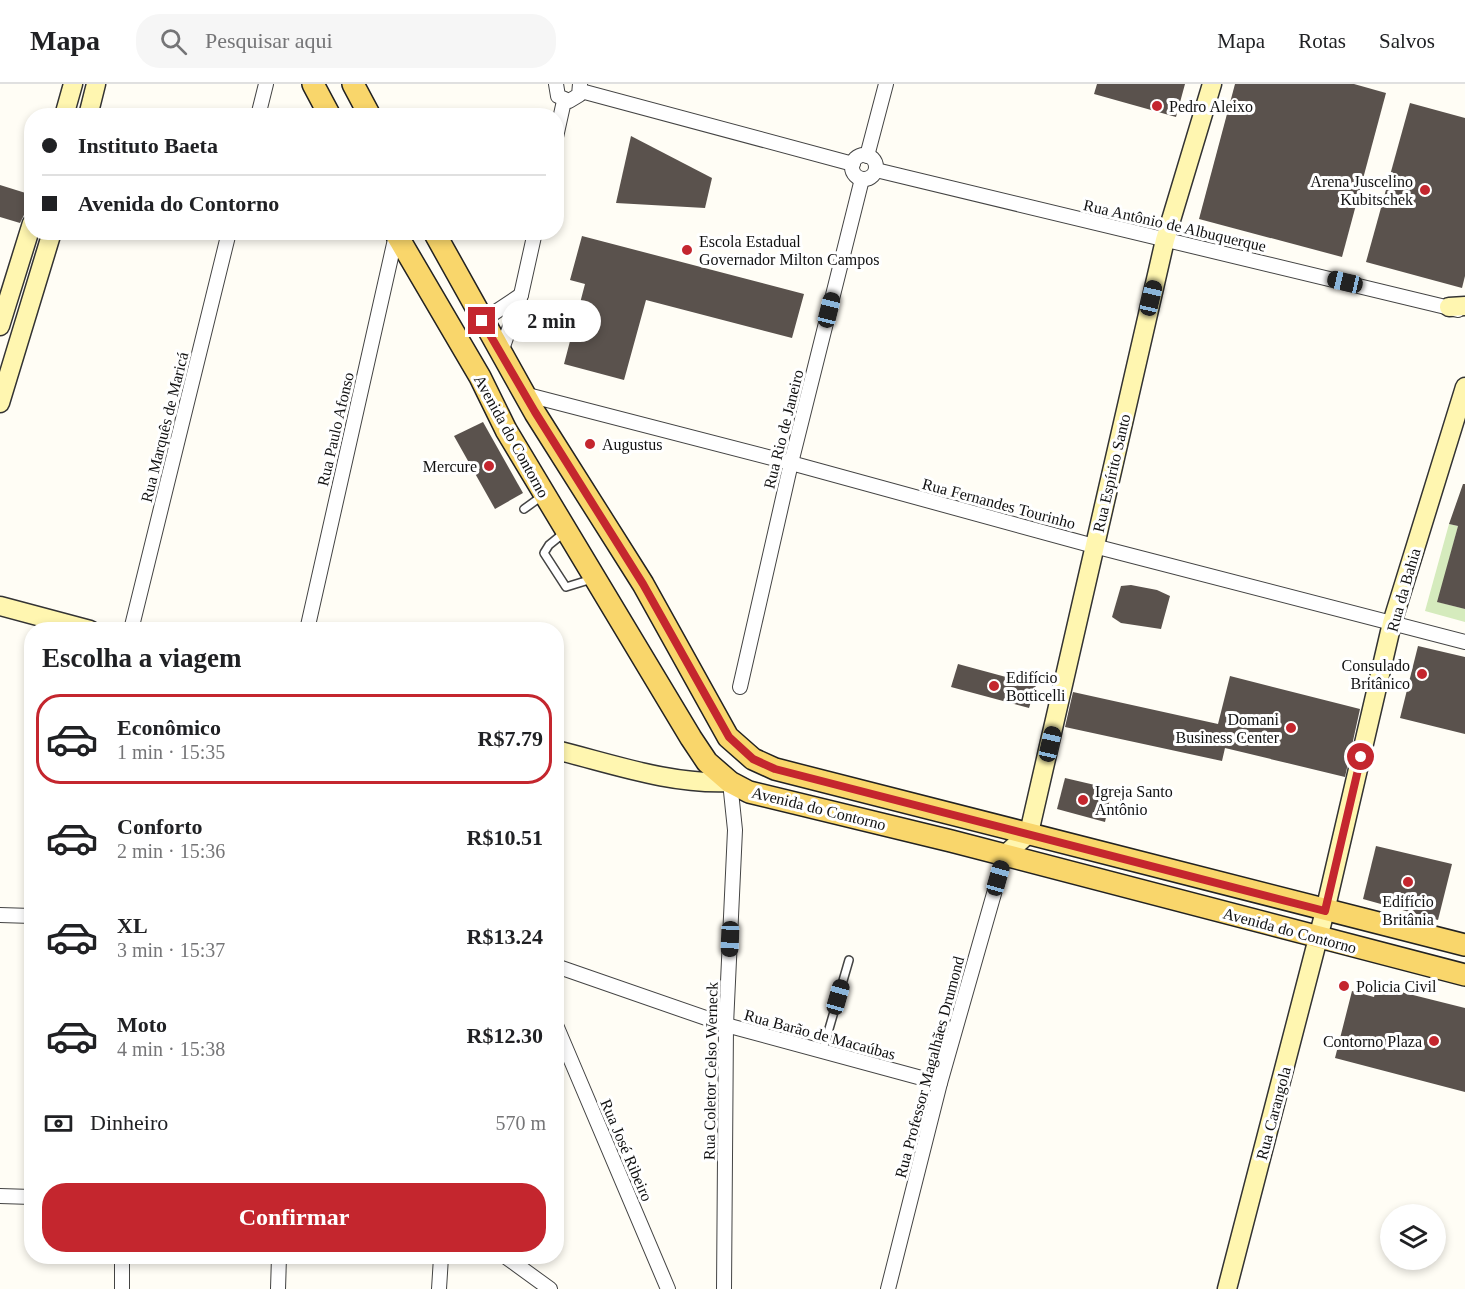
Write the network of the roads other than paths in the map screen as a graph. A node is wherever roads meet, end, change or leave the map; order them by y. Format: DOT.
graph roads {
  1 [pos="73,84"];
  2 [pos="96,84"];
  3 [pos="266,84"];
  4 [pos="313,84"];
  5 [pos="353,84"];
  6 [pos="554,84"];
  7 [pos="886,84"];
  8 [pos="1212,84"];
  9 [pos="580,88"];
  10 [pos="564,101"];
  11 [pos="66,108"];
  12 [pos="90,108"];
  13 [pos="260,108"];
  14 [pos="326,108"];
  15 [pos="366,108"];
  16 [pos="562,108"];
  17 [pos="867,156"];
  18 [pos="853,164"];
  19 [pos="876,170"];
  20 [pos="862,179"];
  21 [pos="27,240"];
  22 [pos="50,240"];
  23 [pos="227,240"];
  24 [pos="395,240"];
  25 [pos="399,240"];
  26 [pos="438,240"];
  27 [pos="533,240"];
  28 [pos="1165,240"];
  29 [pos="521,295"];
  30 [pos="1460,308"];
  31 [pos="482,321"];
  32 [pos="0,326"];
  33 [pos="501,352"];
  34 [pos="1465,387"];
  35 [pos="525,394"];
  36 [pos="0,403"];
  37 [pos="790,463"];
  38 [pos="544,494"];
  39 [pos="524,509"];
  40 [pos="567,531"];
  41 [pos="1094,546"];
  42 [pos="595,578"];
  43 [pos="0,606"];
  44 [pos="60,622"];
  45 [pos="133,622"];
  46 [pos="309,622"];
  47 [pos="1392,623"];
  48 [pos="1465,642"];
  49 [pos="740,687"];
  50 [pos="564,752"];
  51 [pos="775,769"];
  52 [pos="730,782"];
  53 [pos="1029,833"];
  54 [pos="1005,855"];
  55 [pos="1325,911"];
  56 [pos="0,915"];
  57 [pos="24,916"];
  58 [pos="1318,937"];
  59 [pos="1465,945"];
  60 [pos="849,960"];
  61 [pos="564,969"];
  62 [pos="1465,975"];
  63 [pos="726,1025"];
  64 [pos="564,1044"];
  65 [pos="822,1053"];
  66 [pos="940,1083"];
  67 [pos="0,1196"];
  68 [pos="24,1197"];
  69 [pos="122,1264"];
  70 [pos="279,1264"];
  71 [pos="441,1264"];
  72 [pos="516,1264"];
  73 [pos="122,1289"];
  74 [pos="278,1289"];
  75 [pos="439,1289"];
  76 [pos="550,1289"];
  77 [pos="668,1289"];
  78 [pos="724,1289"];
  79 [pos="888,1289"];
  80 [pos="1227,1289"];
  1 -- 11 [label="street"];
  2 -- 12 [label="street"];
  3 -- 13 [label="street"];
  4 -- 14 [label="main road"];
  5 -- 15 [label="main road"];
  6 -- 10 [label="street"];
  7 -- 17 [label="street"];
  8 -- 28 [label="street, Rua Espírito Santo"];
  9 -- 10 [label="street"];
  9 -- 18 [label="street"];
  10 -- 16 [label="street"];
  17 -- 18 [label="street"];
  17 -- 19 [label="street"];
  18 -- 20 [label="street"];
  19 -- 20 [label="street"];
  19 -- 28 [label="street, Rua Antônio de Albuquerque"];
  20 -- 37 [label="street, Rua Rio de Janeiro"];
  21 -- 32 [label="street"];
  22 -- 36 [label="street"];
  23 -- 45 [label="street, Rua Marquês de Maricá"];
  24 -- 46 [label="street, Rua Paulo Afonso"];
  25 -- 38 [label="main road, Avenida do Contorno"];
  26 -- 31 [label="main road, Avenida do Contorno"];
  27 -- 29 [label="street"];
  28 -- 30 [label="street, Rua Antônio de Albuquerque"];
  28 -- 41 [label="street, Rua Espírito Santo"];
  29 -- 31 [label="street"];
  29 -- 33 [label="street"];
  31 -- 33 [label="main road, Avenida do Contorno"];
  33 -- 35 [label="main road, Avenida do Contorno"];
  34 -- 47 [label="street, Rua da Bahia"];
  35 -- 37 [label="street, Rua Fernandes Tourinho"];
  35 -- 51 [label="main road, Avenida do Contorno"];
  37 -- 41 [label="street, Rua Fernandes Tourinho"];
  37 -- 49 [label="street, Rua Rio de Janeiro"];
  38 -- 39 [label="lane"];
  38 -- 40 [label="main road, Avenida do Contorno"];
  40 -- 42 [label="main road, Avenida do Contorno"];
  40 -- 42 [label="lane"];
  41 -- 47 [label="street, Rua Fernandes Tourinho"];
  41 -- 53 [label="street, Rua Espírito Santo"];
  42 -- 52 [label="main road, Avenida do Contorno"];
  43 -- 44 [label="street"];
  47 -- 48 [label="street, Rua Fernandes Tourinho"];
  47 -- 55 [label="street, Rua da Bahia"];
  50 -- 52 [label="street"];
  51 -- 52 [label="main road"];
  51 -- 53 [label="main road, Avenida do Contorno"];
  52 -- 54 [label="main road, Avenida do Contorno"];
  52 -- 63 [label="street, Rua Coletor Celso Werneck"];
  53 -- 54 [label="street"];
  53 -- 55 [label="main road, Avenida do Contorno"];
  54 -- 58 [label="main road, Avenida do Contorno"];
  54 -- 66 [label="street, Rua Professor Magalhães Drumond"];
  55 -- 58 [label="street, Rua da Bahia"];
  55 -- 59 [label="main road, Avenida do Contorno"];
  56 -- 57 [label="street"];
  58 -- 62 [label="main road, Avenida do Contorno"];
  58 -- 80 [label="street, Rua Carangola"];
  60 -- 65 [label="lane"];
  61 -- 63 [label="street, Rua Barão de Macaúbas"];
  63 -- 65 [label="street, Rua Barão de Macaúbas"];
  63 -- 78 [label="street, Rua Coletor Celso Werneck"];
  64 -- 77 [label="street, Rua José Ribeiro"];
  65 -- 66 [label="street, Rua Barão de Macaúbas"];
  66 -- 79 [label="street, Rua Professor Magalhães Drumond"];
  67 -- 68 [label="street"];
  69 -- 73 [label="street"];
  70 -- 74 [label="street"];
  71 -- 75 [label="street"];
  72 -- 76 [label="street"];
}
